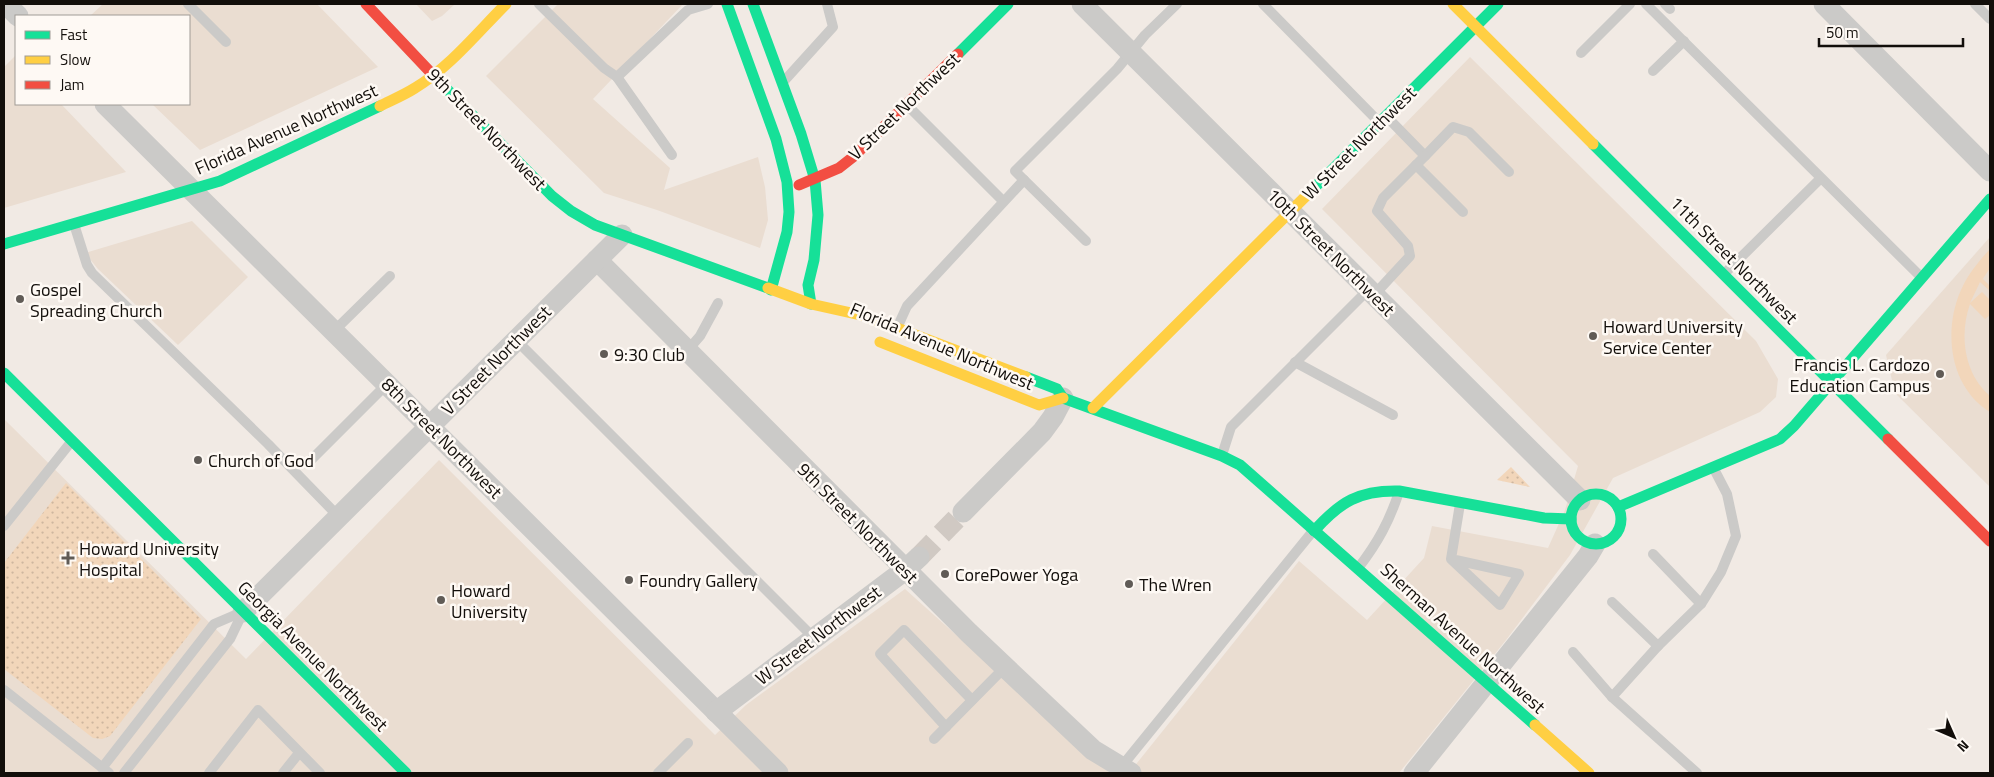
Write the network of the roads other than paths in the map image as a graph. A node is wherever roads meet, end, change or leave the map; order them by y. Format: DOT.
graph roads {
  1 [pos="6,4"];
  2 [pos="188,4"];
  3 [pos="366,4"];
  4 [pos="506,4"];
  5 [pos="539,4"];
  6 [pos="708,4"];
  7 [pos="726,4"];
  8 [pos="753,4"];
  9 [pos="828,4"];
  10 [pos="1008,4"];
  11 [pos="1082,4"];
  12 [pos="1177,4"];
  13 [pos="1262,4"];
  14 [pos="1453,4"];
  15 [pos="1498,4"];
  16 [pos="1630,4"];
  17 [pos="1646,4"];
  18 [pos="1824,4"];
  19 [pos="1975,4"];
  20 [pos="17,15"];
  21 [pos="1990,19"];
  22 [pos="1475,26"];
  23 [pos="1684,41"];
  24 [pos="226,42"];
  25 [pos="1132,53"];
  26 [pos="1581,53"];
  27 [pos="1653,71"];
  28 [pos="433,75"];
  29 [pos="617,77"];
  30 [pos="782,82"];
  31 [pos="906,104"];
  32 [pos="106,105"];
  33 [pos="1383,120"];
  34 [pos="672,155"];
  35 [pos="1425,156"];
  36 [pos="1416,165"];
  37 [pos="1990,171"];
  38 [pos="1509,172"];
  39 [pos="1820,179"];
  40 [pos="815,180"];
  41 [pos="1024,180"];
  42 [pos="788,189"];
  43 [pos="192,190"];
  44 [pos="1990,199"];
  45 [pos="1003,201"];
  46 [pos="1290,211"];
  47 [pos="1463,212"];
  48 [pos="74,223"];
  49 [pos="622,235"];
  50 [pos="1086,241"];
  51 [pos="4,244"];
  52 [pos="596,260"];
  53 [pos="1724,275"];
  54 [pos="390,276"];
  55 [pos="1921,278"];
  56 [pos="771,290"];
  57 [pos="1371,292"];
  58 [pos="718,303"];
  59 [pos="811,304"];
  60 [pos="844,324"];
  61 [pos="897,328"];
  62 [pos="334,331"];
  63 [pos="867,337"];
  64 [pos="516,340"];
  65 [pos="687,351"];
  66 [pos="1295,362"];
  67 [pos="4,373"];
  68 [pos="1832,383"];
  69 [pos="387,384"];
  70 [pos="1063,398"];
  71 [pos="1093,408"];
  72 [pos="1393,415"];
  73 [pos="430,426"];
  74 [pos="72,441"];
  75 [pos="1222,456"];
  76 [pos="307,464"];
  77 [pos="1713,467"];
  78 [pos="1399,491"];
  79 [pos="1580,500"];
  80 [pos="1460,503"];
  81 [pos="1618,507"];
  82 [pos="963,512"];
  83 [pos="339,517"];
  84 [pos="1571,519"];
  85 [pos="4,526"];
  86 [pos="1314,531"];
  87 [pos="1990,541"];
  88 [pos="1595,544"];
  89 [pos="1653,554"];
  90 [pos="1451,559"];
  91 [pos="912,563"];
  92 [pos="1358,568"];
  93 [pos="1612,602"];
  94 [pos="1701,604"];
  95 [pos="243,612"];
  96 [pos="814,638"];
  97 [pos="1658,646"];
  98 [pos="1573,652"];
  99 [pos="1004,667"];
  100 [pos="1486,682"];
  101 [pos="4,690"];
  102 [pos="1612,697"];
  103 [pos="972,700"];
  104 [pos="716,712"];
  105 [pos="946,727"];
  106 [pos="934,740"];
  107 [pos="688,743"];
  108 [pos="299,754"];
  109 [pos="1126,770"];
  110 [pos="106,771"];
  111 [pos="124,773"];
  112 [pos="209,773"];
  113 [pos="283,773"];
  114 [pos="320,773"];
  115 [pos="406,773"];
  116 [pos="658,773"];
  117 [pos="778,773"];
  118 [pos="1414,773"];
  119 [pos="1589,773"];
  120 [pos="1697,773"];
  1 -- 20 [label="street"];
  2 -- 24 [label="lane"];
  3 -- 28 [label="main road, 9th Street Northwest"];
  4 -- 28 [label="main road, Florida Avenue Northwest"];
  5 -- 29 [label="lane"];
  6 -- 29 [label="lane"];
  7 -- 42 [label="main road"];
  8 -- 30 [label="main road"];
  9 -- 30 [label="lane"];
  10 -- 31 [label="main road, V Street Northwest"];
  11 -- 25 [label="street, 10th Street Northwest"];
  12 -- 25 [label="lane"];
  13 -- 33 [label="lane"];
  14 -- 22 [label="main road, 11th Street Northwest"];
  15 -- 22 [label="main road, W Street Northwest"];
  16 -- 26 [label="lane"];
  17 -- 23 [label="lane"];
  18 -- 37 [label="street"];
  19 -- 21 [label="lane"];
  22 -- 33 [label="main road, W Street Northwest"];
  22 -- 53 [label="main road, 11th Street Northwest"];
  23 -- 27 [label="lane"];
  23 -- 39 [label="lane"];
  25 -- 41 [label="lane"];
  25 -- 46 [label="street, 10th Street Northwest"];
  28 -- 43 [label="main road, Florida Avenue Northwest"];
  28 -- 49 [label="main road, 9th Street Northwest"];
  29 -- 34 [label="lane"];
  30 -- 40 [label="main road"];
  31 -- 40 [label="main road, V Street Northwest"];
  31 -- 45 [label="lane"];
  32 -- 43 [label="street, 8th Street Northwest"];
  33 -- 35 [label="lane"];
  33 -- 46 [label="main road, W Street Northwest"];
  35 -- 36 [label="lane"];
  35 -- 38 [label="lane"];
  36 -- 47 [label="lane"];
  36 -- 57 [label="lane"];
  39 -- 53 [label="lane"];
  39 -- 55 [label="lane"];
  40 -- 42 [label="main road, V Street Northwest"];
  40 -- 59 [label="main road"];
  41 -- 45 [label="lane"];
  41 -- 50 [label="lane"];
  42 -- 56 [label="main road"];
  43 -- 48 [label="main road, Florida Avenue Northwest"];
  43 -- 62 [label="street, 8th Street Northwest"];
  44 -- 55 [label="main road"];
  45 -- 61 [label="lane"];
  46 -- 57 [label="street, 10th Street Northwest"];
  46 -- 71 [label="main road, W Street Northwest"];
  48 -- 51 [label="main road, Florida Avenue Northwest"];
  48 -- 83 [label="lane"];
  49 -- 52 [label="street, V Street Northwest"];
  49 -- 56 [label="main road, Florida Avenue Northwest"];
  52 -- 64 [label="street, V Street Northwest"];
  52 -- 65 [label="street, 9th Street Northwest"];
  53 -- 68 [label="main road, 11th Street Northwest"];
  54 -- 62 [label="lane"];
  55 -- 68 [label="main road"];
  56 -- 59 [label="main road, Florida Avenue Northwest"];
  57 -- 66 [label="lane"];
  57 -- 79 [label="street, 10th Street Northwest"];
  58 -- 65 [label="lane"];
  59 -- 60 [label="main road, Florida Avenue Northwest"];
  59 -- 61 [label="main road, Florida Avenue Northwest"];
  61 -- 70 [label="main road, Florida Avenue Northwest"];
  62 -- 69 [label="street, 8th Street Northwest"];
  63 -- 70 [label="main road, Florida Avenue Northwest"];
  64 -- 73 [label="street, V Street Northwest"];
  64 -- 96 [label="lane"];
  65 -- 91 [label="street, 9th Street Northwest"];
  66 -- 72 [label="lane"];
  66 -- 75 [label="lane"];
  67 -- 74 [label="main road, Georgia Avenue Northwest"];
  68 -- 77 [label="main road"];
  68 -- 87 [label="main road, 11th Street Northwest"];
  69 -- 73 [label="street, 8th Street Northwest"];
  69 -- 76 [label="lane"];
  70 -- 71 [label="main road, Florida Avenue Northwest"];
  70 -- 82 [label="street"];
  71 -- 75 [label="main road, Florida Avenue Northwest"];
  73 -- 83 [label="street, V Street Northwest"];
  73 -- 104 [label="street, 8th Street Northwest"];
  74 -- 85 [label="lane"];
  74 -- 95 [label="main road, Georgia Avenue Northwest"];
  75 -- 86 [label="main road, Florida Avenue Northwest"];
  77 -- 81 [label="main road"];
  77 -- 94 [label="lane"];
  78 -- 80 [label="main road"];
  78 -- 86 [label="main road"];
  78 -- 92 [label="lane"];
  79 -- 81 [label="main road"];
  79 -- 84 [label="main road"];
  80 -- 84 [label="main road"];
  80 -- 90 [label="lane"];
  81 -- 88 [label="main road"];
  83 -- 95 [label="street, V Street Northwest"];
  84 -- 88 [label="main road"];
  86 -- 92 [label="main road, Sherman Avenue Northwest"];
  86 -- 109 [label="lane"];
  88 -- 100 [label="street"];
  89 -- 94 [label="lane"];
  90 -- 90 [label="lane"];
  91 -- 96 [label="street, W Street Northwest"];
  91 -- 99 [label="street, 9th Street Northwest"];
  92 -- 100 [label="main road, Sherman Avenue Northwest"];
  93 -- 97 [label="lane"];
  94 -- 97 [label="lane"];
  95 -- 110 [label="lane"];
  95 -- 111 [label="lane"];
  95 -- 115 [label="main road, Georgia Avenue Northwest"];
  96 -- 104 [label="street, W Street Northwest"];
  97 -- 102 [label="lane"];
  98 -- 102 [label="lane"];
  99 -- 103 [label="lane"];
  99 -- 109 [label="street, 9th Street Northwest"];
  100 -- 118 [label="street"];
  100 -- 119 [label="main road, Sherman Avenue Northwest"];
  101 -- 110 [label="lane"];
  102 -- 120 [label="lane"];
  103 -- 105 [label="lane"];
  103 -- 105 [label="lane"];
  104 -- 117 [label="street, 8th Street Northwest"];
  105 -- 106 [label="lane"];
  107 -- 116 [label="lane"];
  108 -- 112 [label="lane"];
  108 -- 113 [label="lane"];
  108 -- 114 [label="lane"];
}
